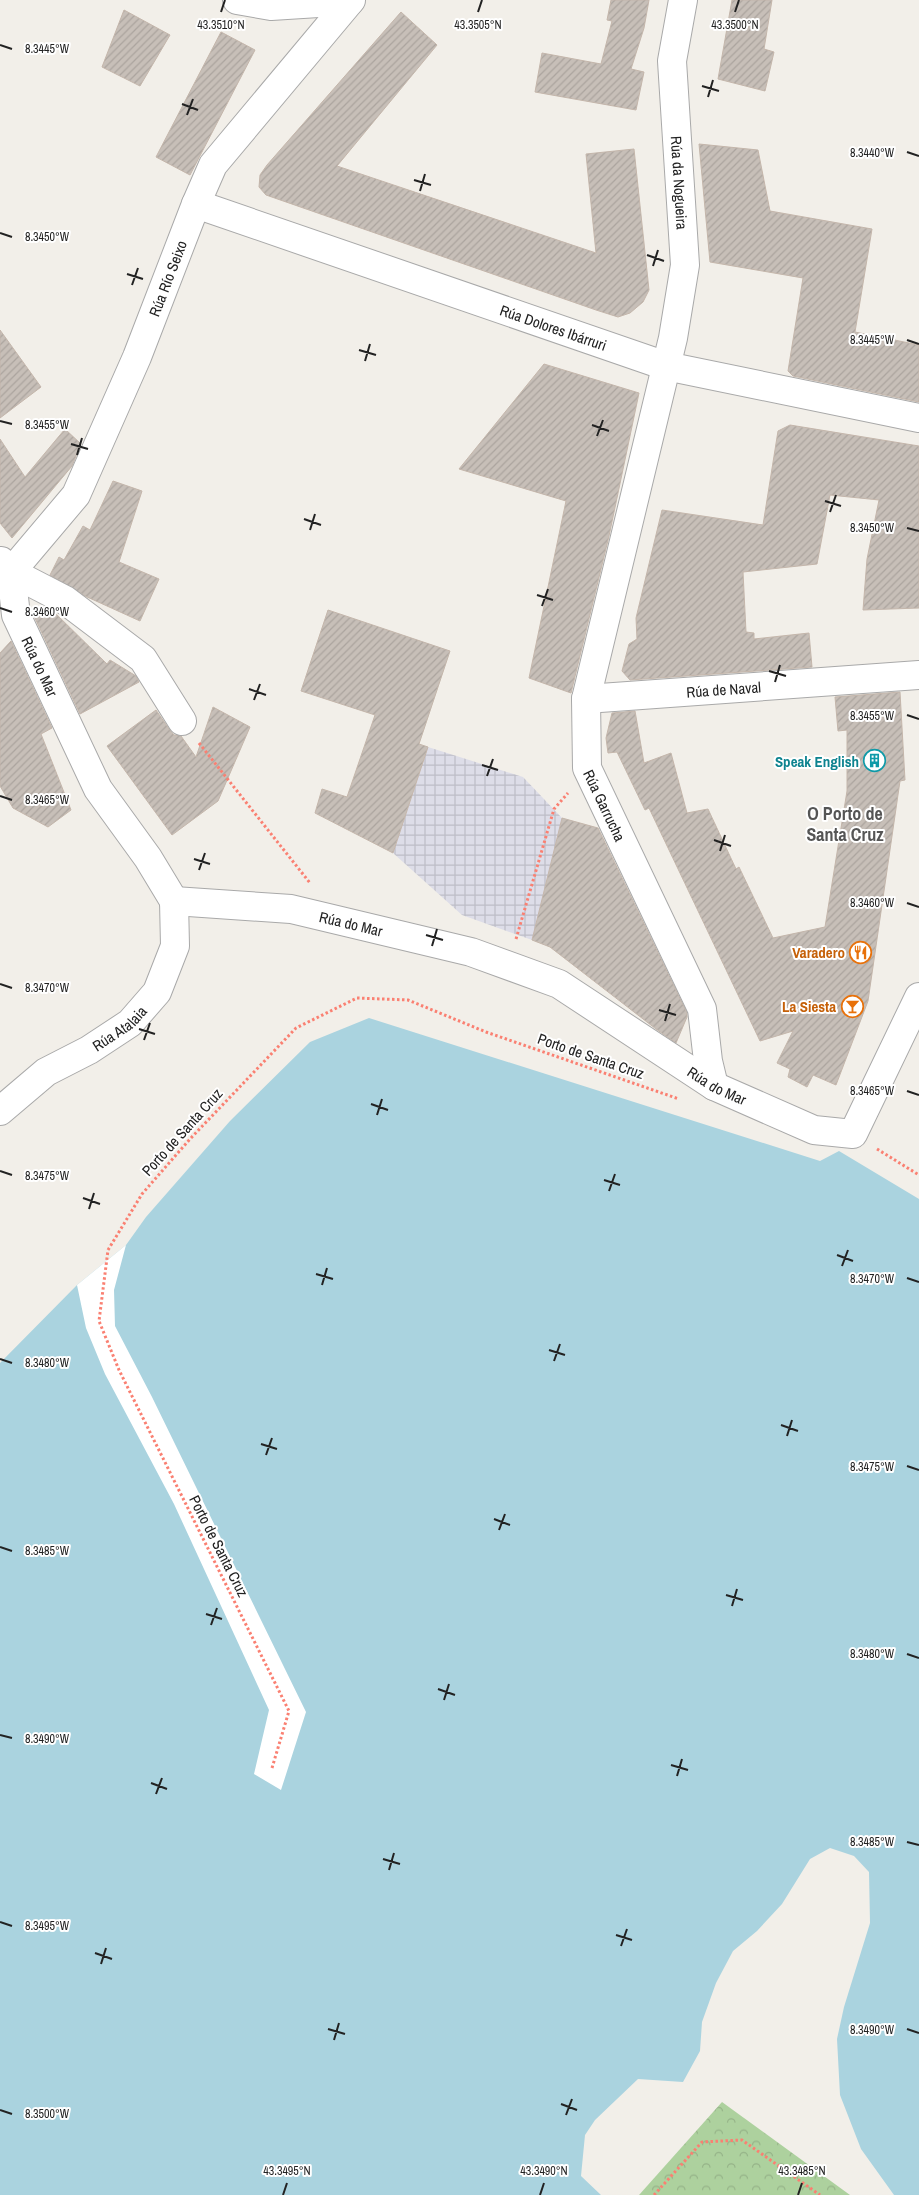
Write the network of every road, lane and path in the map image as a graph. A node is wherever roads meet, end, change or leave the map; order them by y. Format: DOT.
graph roads {
  1 [pos="237,0"];
  2 [pos="350,0"];
  3 [pos="684,0"];
  4 [pos="196,204"];
  5 [pos="666,366"];
  6 [pos="919,418"];
  7 [pos="5,566"];
  8 [pos="919,675"];
  9 [pos="586,698"];
  10 [pos="182,721"];
  11 [pos="587,768"];
  12 [pos="174,901"];
  13 [pos="339,920"];
  14 [pos="510,966"];
  15 [pos="919,997"];
  16 [pos="714,1086"];
  17 [pos="685,1102"];
  18 [pos="0,1111"];
  19 [pos="853,1134"];
  20 [pos="919,1175"];
  21 [pos="272,1768"];
  22 [pos="654,2195"];
  23 [pos="820,2195"];
  1 -- 2 [label="street"];
  2 -- 4 [label="street, Rúa Río Seixo"];
  3 -- 5 [label="street, Rúa da Nogueira"];
  4 -- 5 [label="street, Rúa Dolores Ibárruri"];
  4 -- 7 [label="street, Rúa Río Seixo"];
  5 -- 6 [label="street, Rúa Dolores Ibárruri"];
  5 -- 9 [label="street, Rúa Garrucha"];
  7 -- 10 [label="street"];
  7 -- 12 [label="street, Rúa do Mar"];
  8 -- 9 [label="street, Rúa de Naval"];
  9 -- 11 [label="street, Rúa Garrucha"];
  10 -- 13 [label="path"];
  11 -- 14 [label="path"];
  11 -- 16 [label="street, Rúa Garrucha"];
  12 -- 13 [label="street, Rúa do Mar"];
  12 -- 18 [label="street, Rúa Atalaia"];
  13 -- 14 [label="street, Rúa do Mar"];
  14 -- 16 [label="street, Rúa do Mar"];
  15 -- 19 [label="street"];
  16 -- 19 [label="street, Rúa do Mar"];
  17 -- 21 [label="path, Porto de Santa Cruz"];
  19 -- 20 [label="path"];
  22 -- 23 [label="path"];
}
